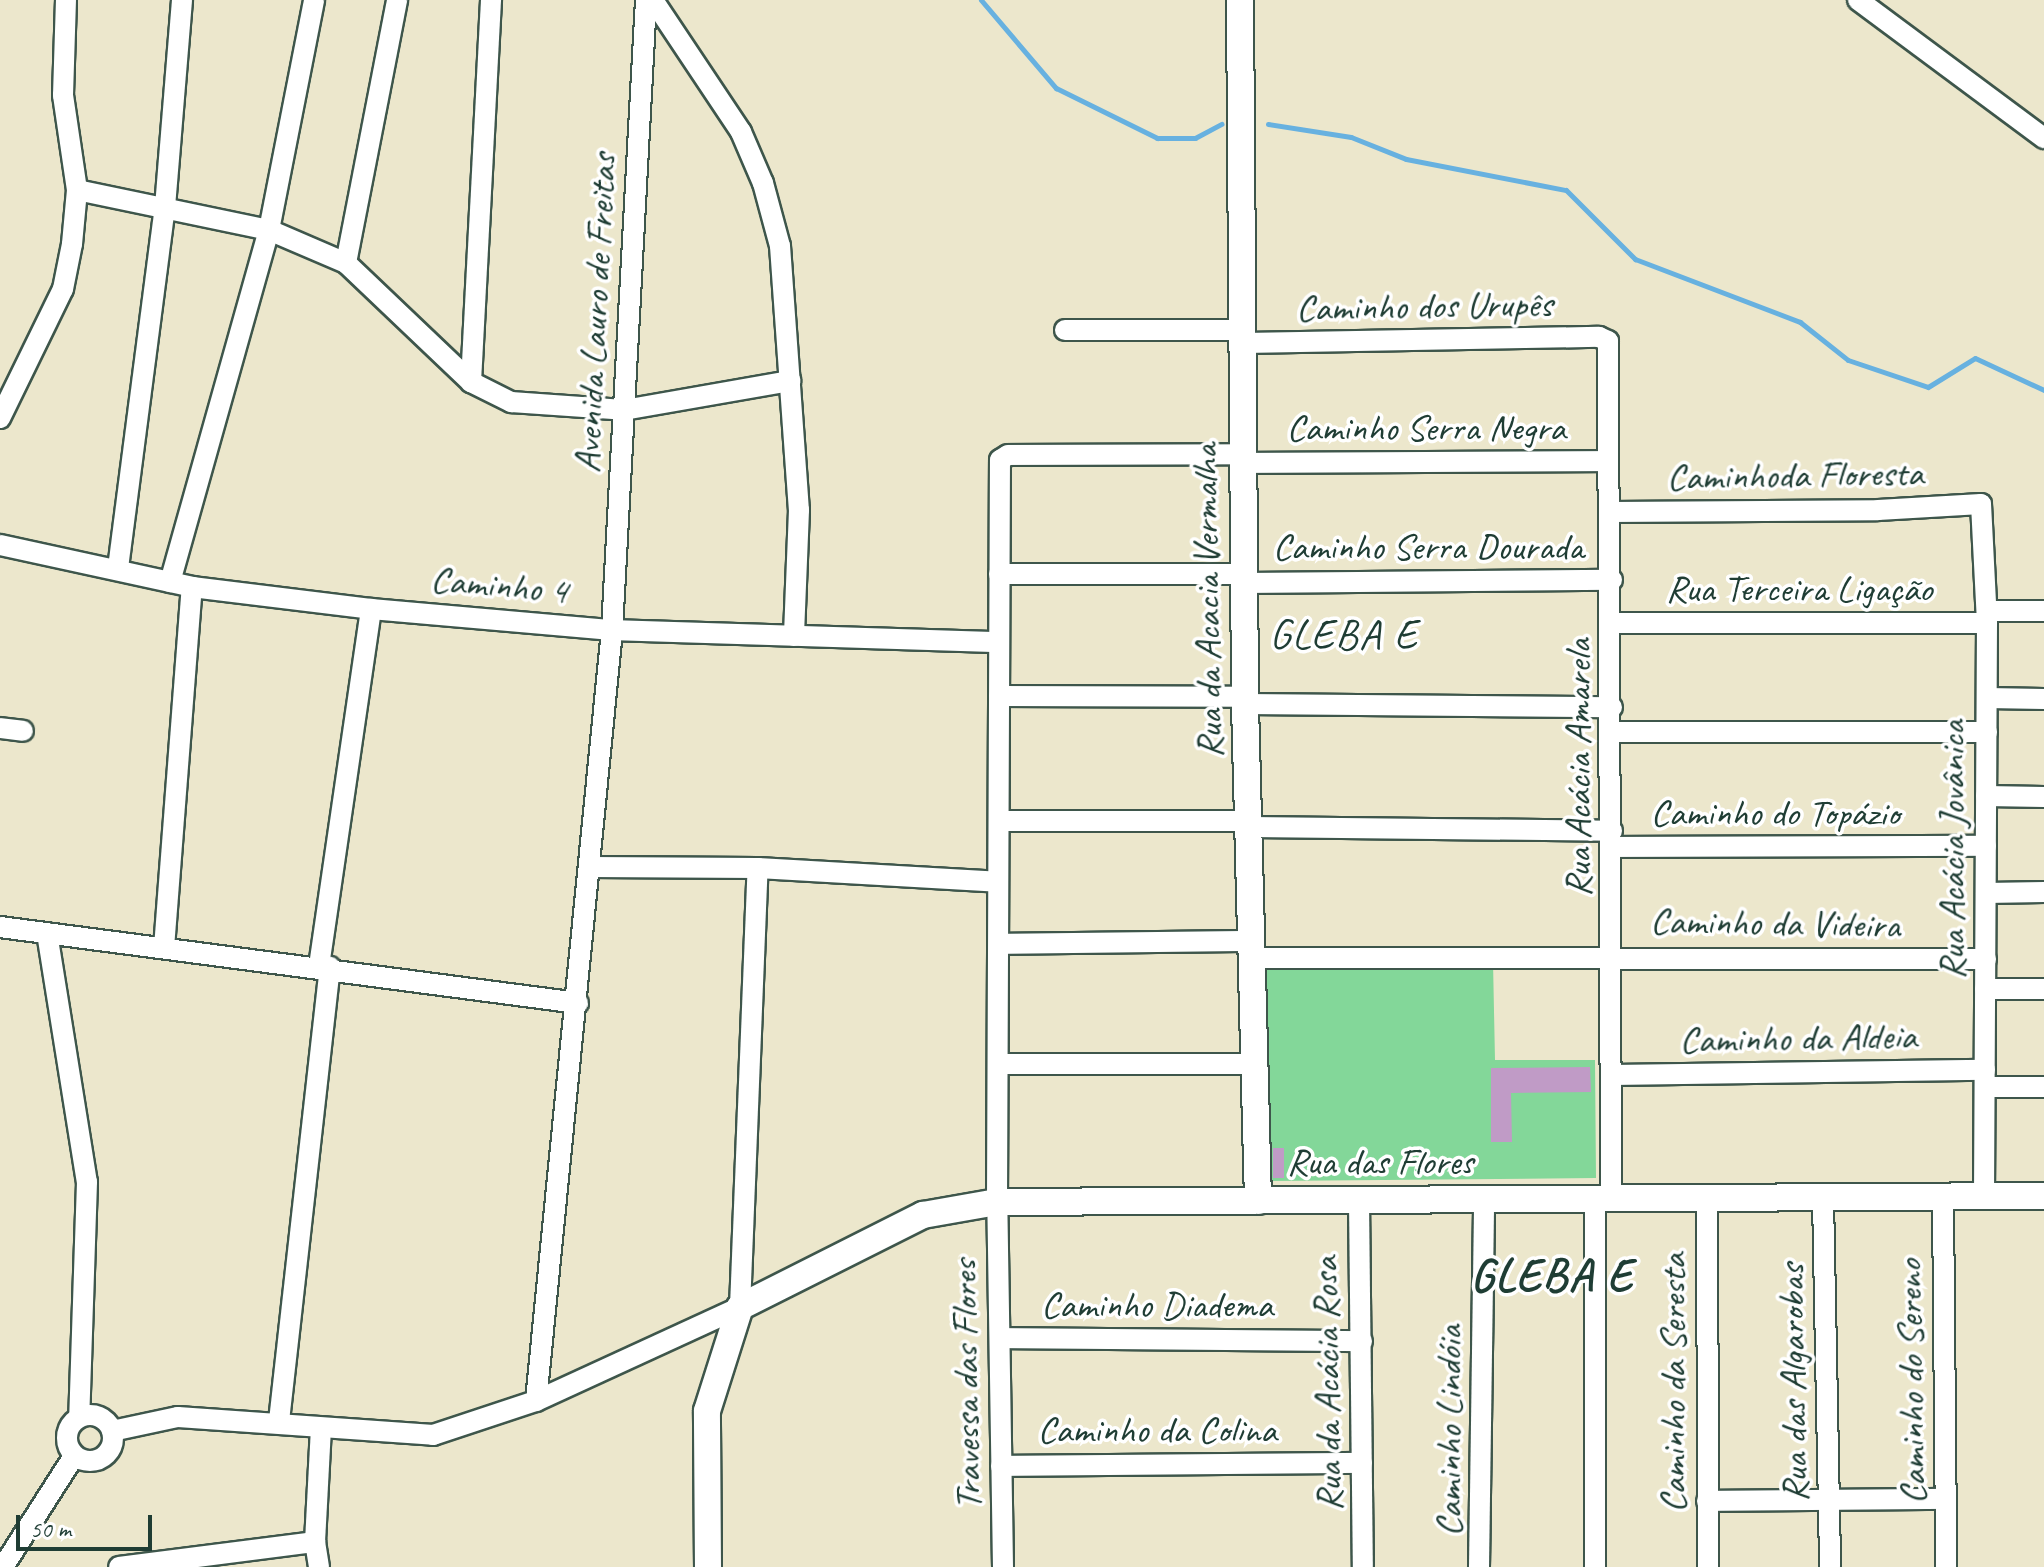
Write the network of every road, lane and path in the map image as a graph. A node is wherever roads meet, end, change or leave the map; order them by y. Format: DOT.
graph roads {
  1 [pos="66,0"];
  2 [pos="182,0"];
  3 [pos="314,0"];
  4 [pos="397,0"];
  5 [pos="491,0"];
  6 [pos="646,0"];
  7 [pos="653,0"];
  8 [pos="1240,0"];
  9 [pos="1858,0"];
  10 [pos="2044,138"];
  11 [pos="77,190"];
  12 [pos="165,207"];
  13 [pos="269,230"];
  14 [pos="346,263"];
  15 [pos="1065,330"];
  16 [pos="1244,336"];
  17 [pos="1605,337"];
  18 [pos="790,381"];
  19 [pos="471,382"];
  20 [pos="624,410"];
  21 [pos="0,418"];
  22 [pos="1001,457"];
  23 [pos="1243,458"];
  24 [pos="1608,461"];
  25 [pos="1981,504"];
  26 [pos="1611,512"];
  27 [pos="0,545"];
  28 [pos="118,568"];
  29 [pos="999,574"];
  30 [pos="1244,578"];
  31 [pos="1612,580"];
  32 [pos="170,582"];
  33 [pos="192,587"];
  34 [pos="371,609"];
  35 [pos="2044,611"];
  36 [pos="1987,617"];
  37 [pos="1611,623"];
  38 [pos="612,630"];
  39 [pos="794,636"];
  40 [pos="999,642"];
  41 [pos="999,696"];
  42 [pos="1987,698"];
  43 [pos="2044,699"];
  44 [pos="1245,700"];
  45 [pos="1612,707"];
  46 [pos="0,728"];
  47 [pos="23,731"];
  48 [pos="1612,732"];
  49 [pos="1987,732"];
  50 [pos="1986,796"];
  51 [pos="2044,797"];
  52 [pos="999,821"];
  53 [pos="1249,824"];
  54 [pos="1612,839"];
  55 [pos="1986,846"];
  56 [pos="590,867"];
  57 [pos="758,868"];
  58 [pos="998,882"];
  59 [pos="2044,892"];
  60 [pos="1986,893"];
  61 [pos="0,927"];
  62 [pos="47,933"];
  63 [pos="999,944"];
  64 [pos="164,948"];
  65 [pos="1253,950"];
  66 [pos="1612,955"];
  67 [pos="1986,959"];
  68 [pos="324,967"];
  69 [pos="1985,989"];
  70 [pos="2044,989"];
  71 [pos="578,1003"];
  72 [pos="998,1064"];
  73 [pos="1255,1064"];
  74 [pos="1612,1075"];
  75 [pos="1985,1078"];
  76 [pos="2044,1087"];
  77 [pos="1984,1196"];
  78 [pos="2044,1196"];
  79 [pos="1823,1197"];
  80 [pos="1943,1197"];
  81 [pos="1603,1199"];
  82 [pos="1707,1199"];
  83 [pos="1359,1200"];
  84 [pos="1484,1200"];
  85 [pos="1258,1201"];
  86 [pos="997,1202"];
  87 [pos="740,1307"];
  88 [pos="1001,1338"];
  89 [pos="1362,1341"];
  90 [pos="536,1401"];
  91 [pos="79,1417"];
  92 [pos="279,1421"];
  93 [pos="321,1428"];
  94 [pos="112,1431"];
  95 [pos="74,1456"];
  96 [pos="1362,1463"];
  97 [pos="1001,1466"];
  98 [pos="1946,1499"];
  99 [pos="1830,1500"];
  100 [pos="1707,1501"];
  101 [pos="0,1531"];
  102 [pos="20,1537"];
  103 [pos="315,1542"];
  104 [pos="157,1565"];
  105 [pos="3,1567"];
  106 [pos="119,1567"];
  107 [pos="319,1567"];
  108 [pos="708,1567"];
  109 [pos="1003,1567"];
  110 [pos="1363,1567"];
  111 [pos="1479,1567"];
  112 [pos="1595,1567"];
  113 [pos="1708,1567"];
  114 [pos="1830,1567"];
  115 [pos="1946,1567"];
  1 -- 11 [label="street"];
  2 -- 12 [label="street"];
  3 -- 13 [label="street"];
  4 -- 14 [label="street"];
  5 -- 19 [label="street"];
  6 -- 20 [label="street, Avenida Lauro de Freitas"];
  7 -- 18 [label="street"];
  8 -- 16 [label="street, Rua da Acacia Vermalha"];
  9 -- 10 [label="street"];
  11 -- 12 [label="street"];
  11 -- 21 [label="street"];
  12 -- 13 [label="street"];
  12 -- 28 [label="street"];
  13 -- 14 [label="street"];
  13 -- 32 [label="street"];
  14 -- 19 [label="street"];
  15 -- 16 [label="street, Caminho dos Urupês"];
  16 -- 17 [label="street, Caminho dos Urupês"];
  16 -- 23 [label="street, Rua da Acacia Vermalha"];
  17 -- 24 [label="street, Rua Acácia Amarela"];
  18 -- 20 [label="street"];
  18 -- 39 [label="street"];
  19 -- 20 [label="street"];
  20 -- 38 [label="street, Avenida Lauro de Freitas"];
  22 -- 23 [label="street, Caminho Serra Negra"];
  22 -- 29 [label="street, Travessa das Flores"];
  23 -- 24 [label="street, Caminho Serra Negra"];
  23 -- 30 [label="street, Rua da Acacia Vermalha"];
  24 -- 26 [label="street, Rua Acácia Amarela"];
  25 -- 26 [label="street, Caminhoda Floresta"];
  25 -- 36 [label="street, Rua Acácia Jovânica"];
  26 -- 31 [label="street, Rua Acácia Amarela"];
  27 -- 28 [label="street, Caminho 4"];
  28 -- 32 [label="street, Caminho 4"];
  29 -- 30 [label="street, Caminho Serra Dourada"];
  29 -- 40 [label="street, Travessa das Flores"];
  30 -- 31 [label="street, Caminho Serra Dourada"];
  30 -- 44 [label="street, Rua da Acacia Vermalha"];
  31 -- 37 [label="street, Rua Acácia Amarela"];
  32 -- 33 [label="street, Caminho 4"];
  33 -- 34 [label="street, Caminho 4"];
  33 -- 64 [label="street"];
  34 -- 38 [label="street, Caminho 4"];
  34 -- 68 [label="street"];
  35 -- 36 [label="street, Rua Terceira Ligação"];
  36 -- 37 [label="street, Rua Terceira Ligação"];
  36 -- 42 [label="street, Rua Acácia Jovânica"];
  37 -- 45 [label="street, Rua Acácia Amarela"];
  38 -- 39 [label="street, Caminho 4"];
  38 -- 56 [label="street, Avenida Lauro de Freitas"];
  39 -- 40 [label="street, Caminho 4"];
  40 -- 41 [label="street, Travessa das Flores"];
  41 -- 44 [label="street"];
  41 -- 52 [label="street, Travessa das Flores"];
  42 -- 43 [label="street"];
  42 -- 49 [label="street, Rua Acácia Jovânica"];
  44 -- 45 [label="street"];
  44 -- 53 [label="street, Rua da Acacia Vermalha"];
  45 -- 48 [label="street, Rua Acácia Amarela"];
  46 -- 47 [label="street"];
  48 -- 49 [label="street"];
  48 -- 54 [label="street, Rua Acácia Amarela"];
  49 -- 50 [label="street, Rua Acácia Jovânica"];
  50 -- 51 [label="street"];
  50 -- 55 [label="street, Rua Acácia Jovânica"];
  52 -- 53 [label="street, Caminho do Topázio"];
  52 -- 58 [label="street, Travessa das Flores"];
  53 -- 54 [label="street, Caminho do Topázio"];
  53 -- 65 [label="street, Rua da Acacia Vermalha"];
  54 -- 55 [label="street, Caminho do Topázio"];
  54 -- 66 [label="street, Rua Acácia Amarela"];
  55 -- 60 [label="street, Rua Acácia Jovânica"];
  56 -- 57 [label="street"];
  56 -- 71 [label="street, Avenida Lauro de Freitas"];
  57 -- 58 [label="street"];
  57 -- 87 [label="street"];
  58 -- 63 [label="street, Travessa das Flores"];
  59 -- 60 [label="street"];
  60 -- 67 [label="street, Rua Acácia Jovânica"];
  61 -- 62 [label="street"];
  62 -- 64 [label="street"];
  62 -- 91 [label="street"];
  63 -- 65 [label="street, Caminho da Videira"];
  63 -- 72 [label="street, Travessa das Flores"];
  64 -- 68 [label="street"];
  65 -- 66 [label="street, Caminho da Videira"];
  65 -- 73 [label="street, Rua da Acacia Vermalha"];
  66 -- 67 [label="street, Caminho da Videira"];
  66 -- 74 [label="street, Rua Acácia Amarela"];
  67 -- 69 [label="street, Rua Acácia Jovânica"];
  68 -- 71 [label="street"];
  68 -- 92 [label="street"];
  69 -- 70 [label="street"];
  69 -- 75 [label="street, Rua Acácia Jovânica"];
  71 -- 90 [label="street, Avenida Lauro de Freitas"];
  72 -- 73 [label="street"];
  72 -- 86 [label="street, Travessa das Flores"];
  73 -- 85 [label="street, Rua da Acacia Vermalha"];
  74 -- 75 [label="street, Caminho da Aldeia"];
  74 -- 81 [label="street, Rua Acácia Amarela"];
  75 -- 76 [label="street, Caminho da Aldeia"];
  75 -- 77 [label="street, Rua Acácia Jovânica"];
  77 -- 78 [label="street, Rua das Flores"];
  77 -- 80 [label="street, Rua das Flores"];
  79 -- 80 [label="street, Rua das Flores"];
  79 -- 82 [label="street, Rua das Flores"];
  79 -- 99 [label="street, Rua das Algarobas"];
  80 -- 98 [label="street, Caminho do Sereno"];
  81 -- 82 [label="street, Rua das Flores"];
  81 -- 84 [label="street, Rua das Flores"];
  81 -- 112 [label="street, Rua Acácia Amarela"];
  82 -- 100 [label="street, Caminho da Seresta"];
  83 -- 84 [label="street, Rua das Flores"];
  83 -- 85 [label="street, Rua das Flores"];
  83 -- 89 [label="street, Rua da Acácia Rosa"];
  84 -- 111 [label="street, Caminho Lindóia"];
  85 -- 86 [label="street, Rua das Flores"];
  86 -- 87 [label="street, Rua das Flores"];
  86 -- 88 [label="street, Travessa das Flores"];
  87 -- 90 [label="street"];
  87 -- 108 [label="street"];
  88 -- 89 [label="street, Caminho Diadema"];
  88 -- 97 [label="street, Travessa das Flores"];
  89 -- 96 [label="street, Rua da Acácia Rosa"];
  90 -- 93 [label="street"];
  91 -- 94 [label="street"];
  91 -- 95 [label="street"];
  92 -- 93 [label="street"];
  92 -- 94 [label="street"];
  93 -- 103 [label="street"];
  94 -- 95 [label="street"];
  95 -- 102 [label="street"];
  96 -- 97 [label="street, Caminho da Colina"];
  96 -- 110 [label="street, Rua da Acácia Rosa"];
  97 -- 109 [label="street, Travessa das Flores"];
  98 -- 99 [label="street"];
  98 -- 115 [label="street, Caminho do Sereno"];
  99 -- 100 [label="street"];
  99 -- 114 [label="street, Rua das Algarobas"];
  100 -- 113 [label="street, Caminho da Seresta"];
  101 -- 102 [label="street"];
  102 -- 105 [label="street"];
  103 -- 104 [label="street"];
  103 -- 107 [label="street"];
  104 -- 106 [label="street"];
}
